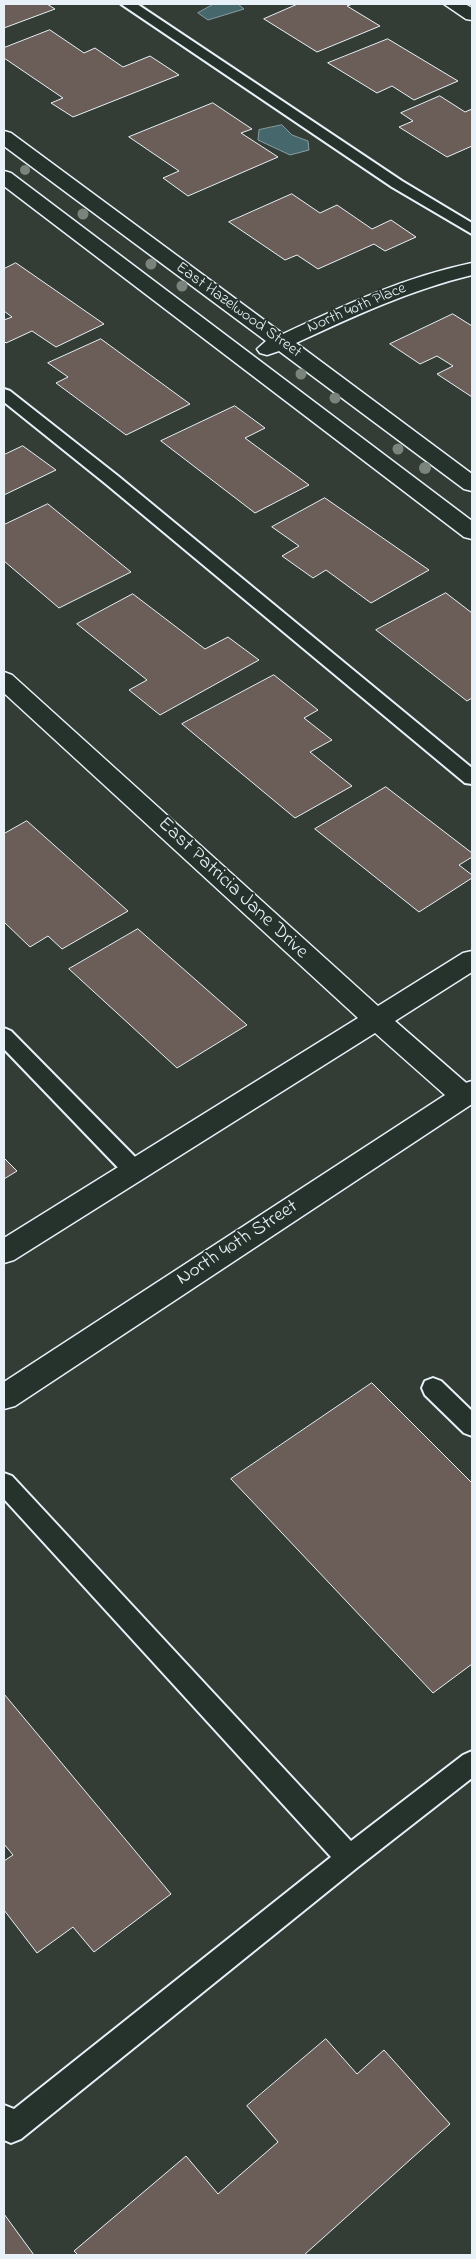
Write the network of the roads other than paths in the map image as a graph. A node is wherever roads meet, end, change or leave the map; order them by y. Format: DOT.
graph roads {
  1 [pos="128,4"];
  2 [pos="453,4"];
  3 [pos="472,15"];
  4 [pos="4,137"];
  5 [pos="4,177"];
  6 [pos="472,230"];
  7 [pos="472,269"];
  8 [pos="281,342"];
  9 [pos="246,358"];
  10 [pos="4,394"];
  11 [pos="472,484"];
  12 [pos="472,492"];
  13 [pos="441,508"];
  14 [pos="472,532"];
  15 [pos="4,680"];
  16 [pos="472,778"];
  17 [pos="472,960"];
  18 [pos="377,1021"];
  19 [pos="4,1036"];
  20 [pos="468,1093"];
  21 [pos="134,1170"];
  22 [pos="4,1252"];
  23 [pos="433,1388"];
  24 [pos="4,1397"];
  25 [pos="472,1426"];
  26 [pos="4,1483"];
  27 [pos="472,1763"];
  28 [pos="350,1858"];
  29 [pos="4,2119"];
  1 -- 6 [label="lane"];
  2 -- 3 [label="street"];
  4 -- 8 [label="street, East Hazelwood Street"];
  5 -- 9 [label="street, East Hazelwood Street"];
  7 -- 8 [label="street, North 40th Place"];
  8 -- 9 [label="street, North 40th Place"];
  8 -- 11 [label="street, East Hazelwood Street"];
  9 -- 13 [label="street, East Hazelwood Street"];
  10 -- 16 [label="lane"];
  12 -- 13 [label="street"];
  13 -- 14 [label="street, East Hazelwood Street"];
  15 -- 18 [label="street, East Patricia Jane Drive"];
  17 -- 18 [label="street"];
  18 -- 20 [label="street, East Patricia Jane Drive"];
  18 -- 21 [label="street"];
  19 -- 21 [label="lane"];
  20 -- 24 [label="street, North 40th Street"];
  21 -- 22 [label="street"];
  23 -- 25 [label="lane"];
  26 -- 28 [label="lane"];
  27 -- 28 [label="lane"];
  28 -- 29 [label="lane"];
}
